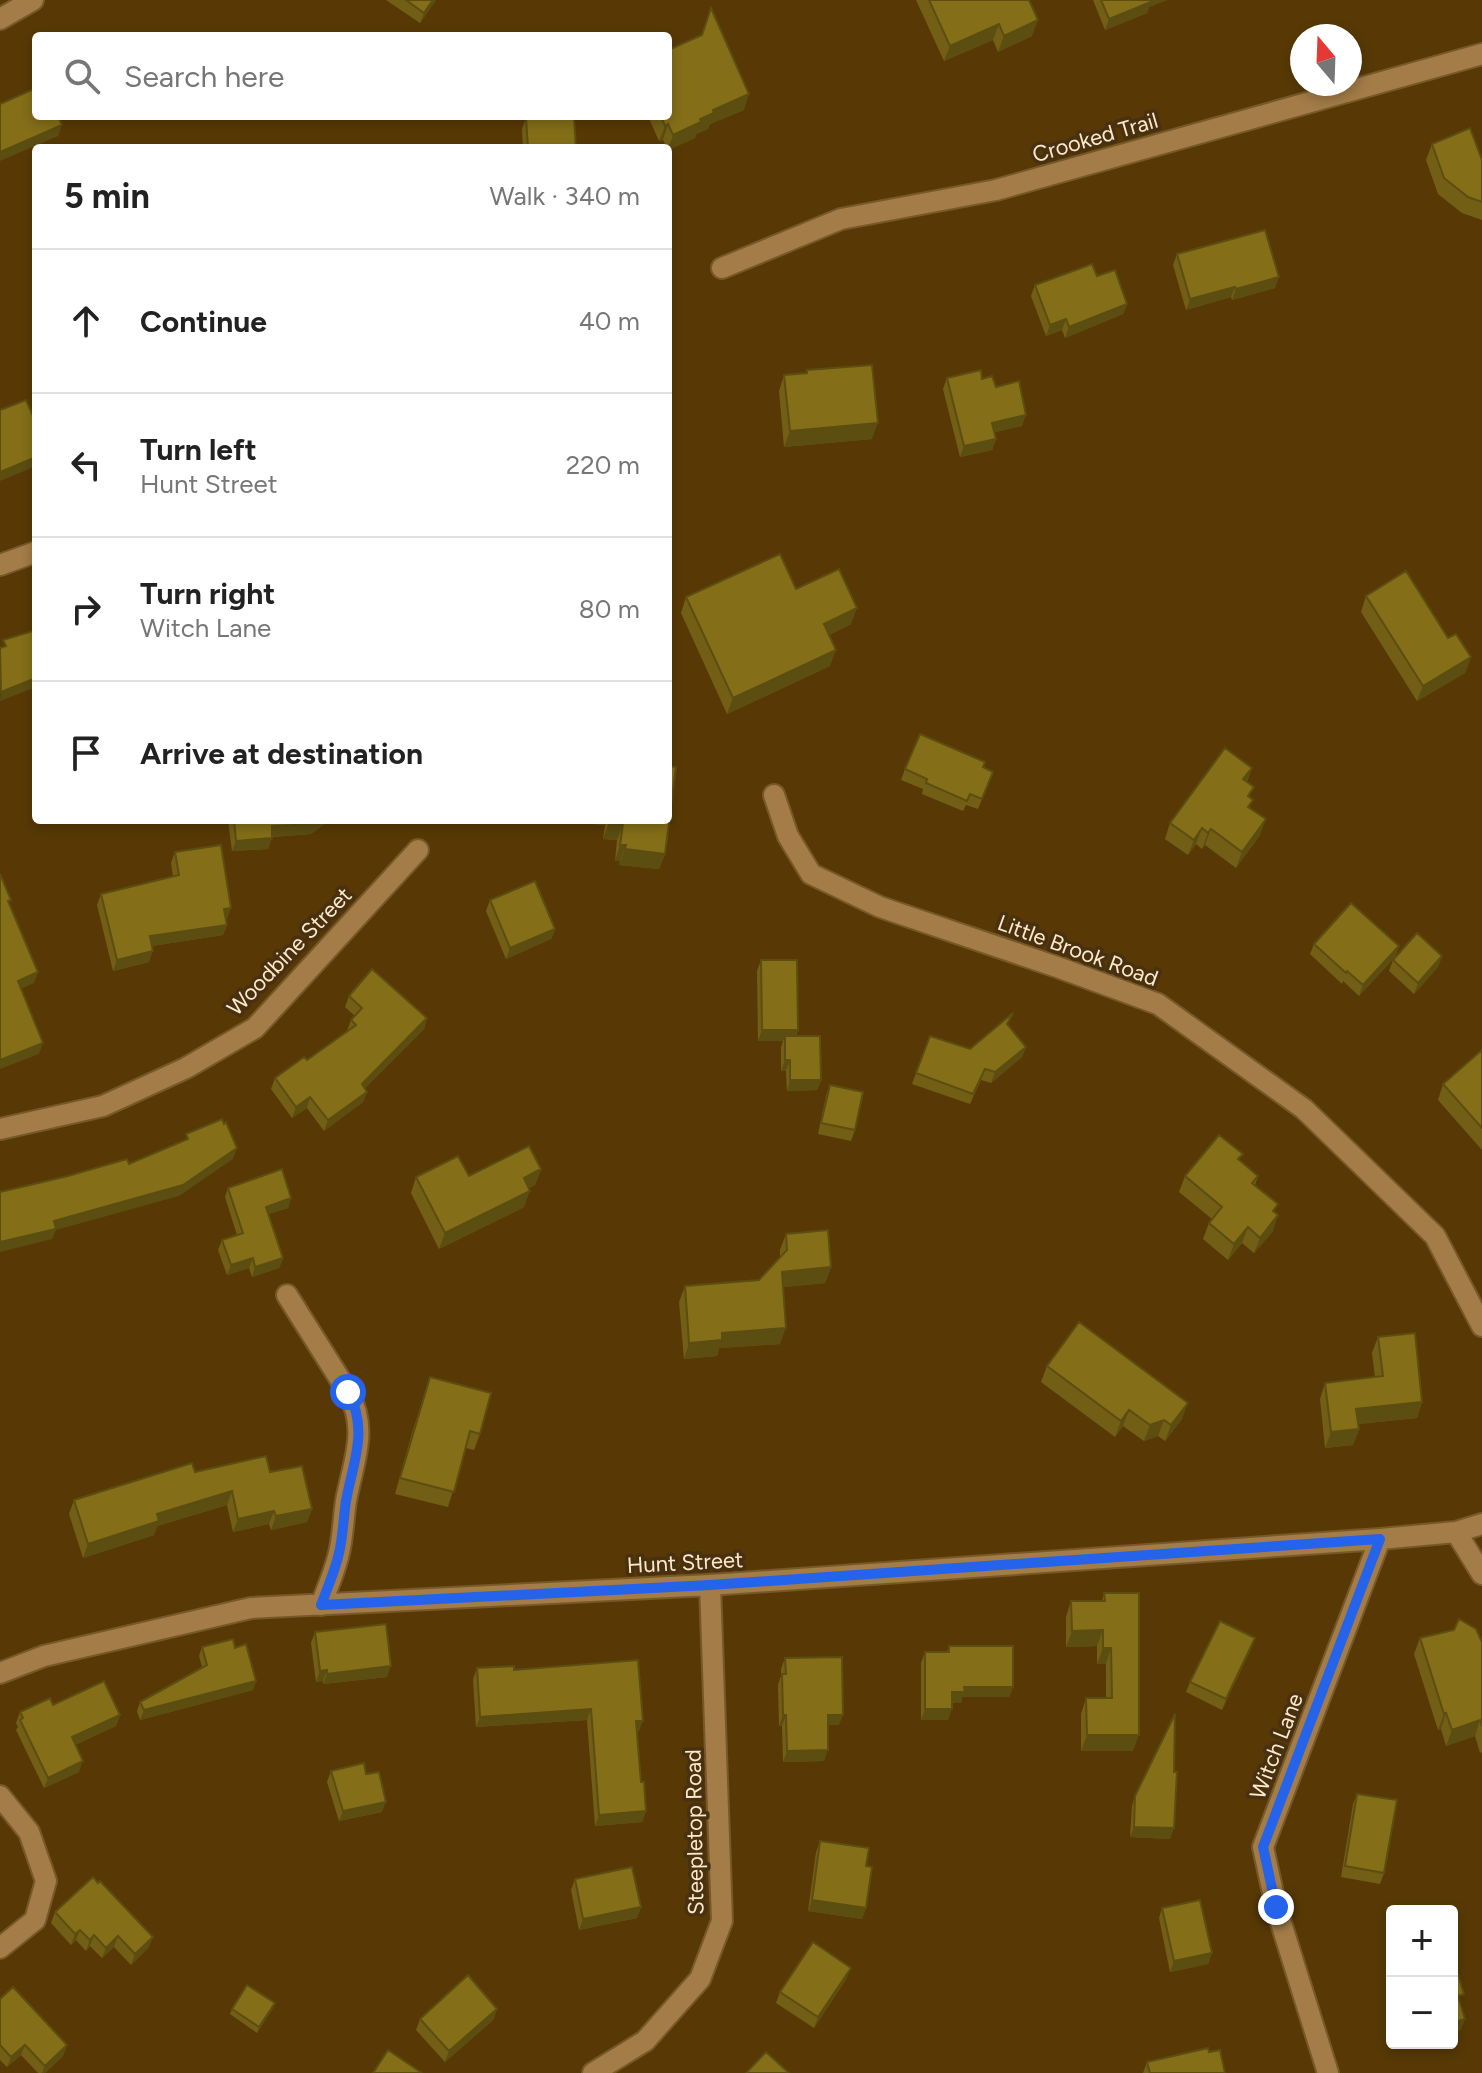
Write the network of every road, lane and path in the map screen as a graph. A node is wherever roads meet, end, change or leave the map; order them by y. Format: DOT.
graph roads {
  1 [pos="33,0"];
  2 [pos="0,19"];
  3 [pos="1482,54"];
  4 [pos="722,268"];
  5 [pos="32,553"];
  6 [pos="0,565"];
  7 [pos="774,795"];
  8 [pos="418,850"];
  9 [pos="0,1129"];
  10 [pos="287,1295"];
  11 [pos="1482,1326"];
  12 [pos="1482,1524"];
  13 [pos="1456,1532"];
  14 [pos="1380,1539"];
  15 [pos="1482,1574"];
  16 [pos="710,1585"];
  17 [pos="321,1605"];
  18 [pos="0,1673"];
  19 [pos="0,1796"];
  20 [pos="0,1948"];
  21 [pos="593,2073"];
  22 [pos="1328,2073"];
  1 -- 2 [label="street"];
  3 -- 4 [label="street, Crooked Trail"];
  5 -- 6 [label="street"];
  7 -- 11 [label="street, Little Brook Road"];
  8 -- 9 [label="street, Woodbine Street"];
  10 -- 17 [label="street"];
  12 -- 13 [label="street"];
  13 -- 14 [label="street"];
  13 -- 15 [label="street"];
  14 -- 16 [label="street, Hunt Street"];
  14 -- 22 [label="street, Witch Lane"];
  16 -- 17 [label="street, Hunt Street"];
  16 -- 21 [label="street, Steepletop Road"];
  17 -- 18 [label="street, Hunt Street"];
  19 -- 20 [label="street"];
}
